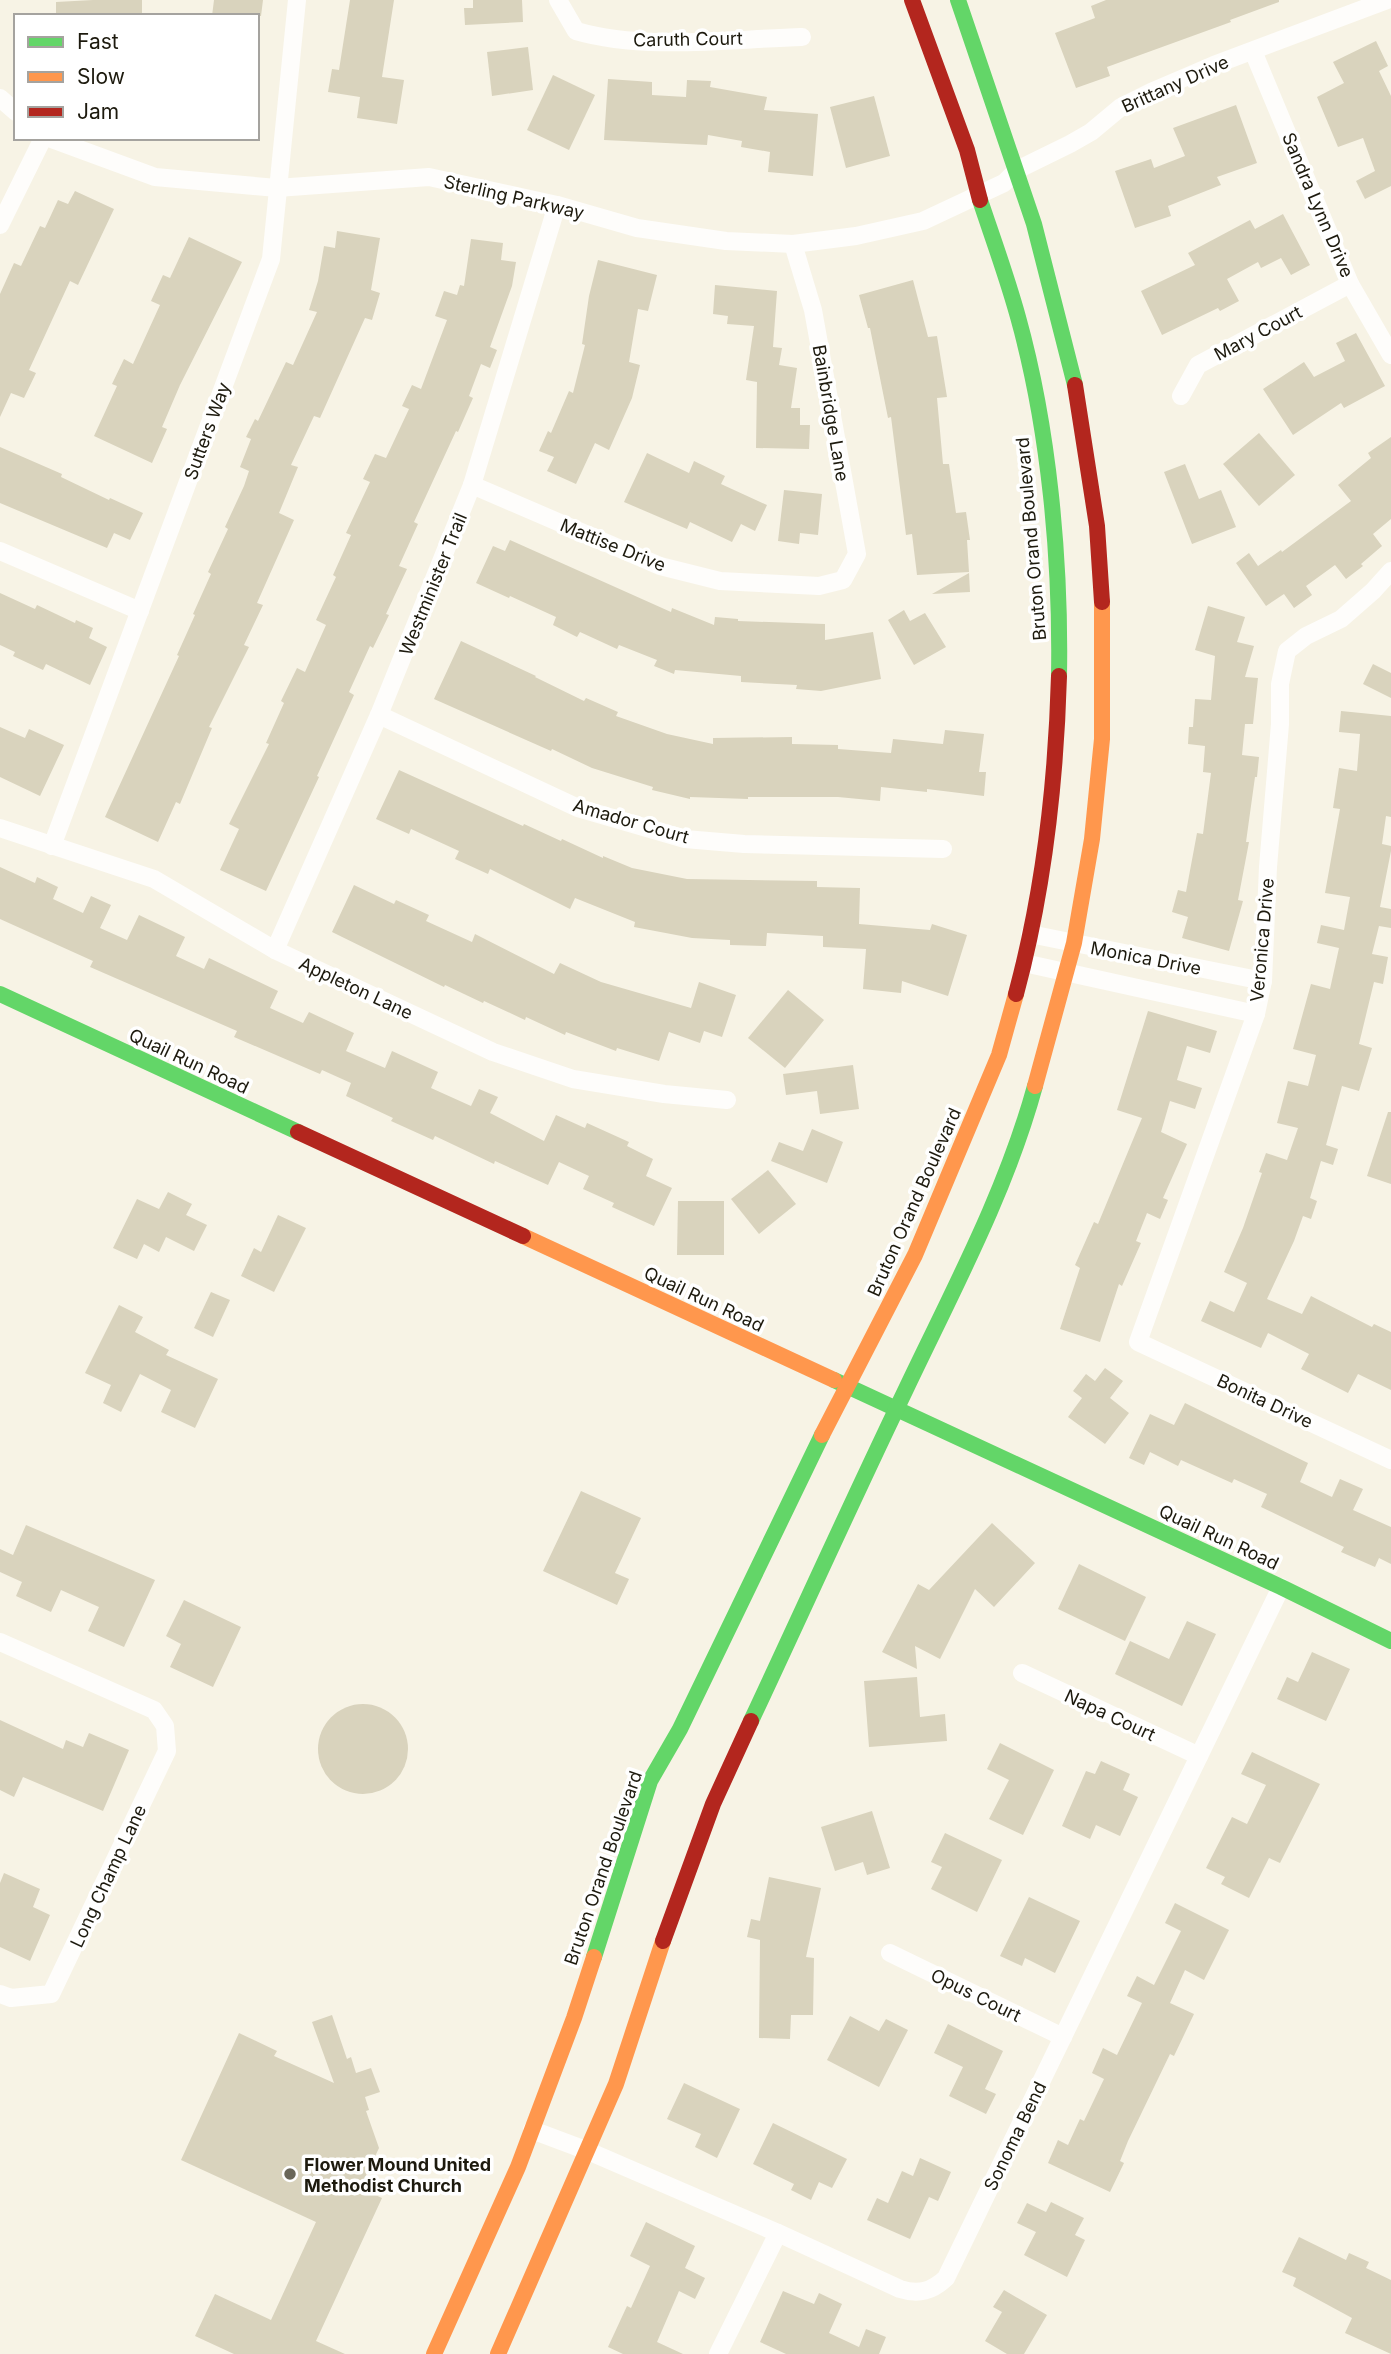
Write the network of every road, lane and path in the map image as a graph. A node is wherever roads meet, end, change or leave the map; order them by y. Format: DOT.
graph roads {
  1 [pos="298,0"];
  2 [pos="558,0"];
  3 [pos="912,0"];
  4 [pos="957,0"];
  5 [pos="1387,0"];
  6 [pos="802,37"];
  7 [pos="1253,51"];
  8 [pos="0,98"];
  9 [pos="14,110"];
  10 [pos="45,140"];
  11 [pos="52,140"];
  12 [pos="1017,170"];
  13 [pos="277,188"];
  14 [pos="978,197"];
  15 [pos="557,205"];
  16 [pos="0,225"];
  17 [pos="793,244"];
  18 [pos="1350,284"];
  19 [pos="1391,355"];
  20 [pos="1181,396"];
  21 [pos="472,485"];
  22 [pos="0,551"];
  23 [pos="1391,571"];
  24 [pos="843,580"];
  25 [pos="140,611"];
  26 [pos="379,715"];
  27 [pos="0,828"];
  28 [pos="52,846"];
  29 [pos="943,849"];
  30 [pos="1030,934"];
  31 [pos="1074,943"];
  32 [pos="275,950"];
  33 [pos="1024,963"];
  34 [pos="1065,972"];
  35 [pos="1263,981"];
  36 [pos="0,994"];
  37 [pos="1256,1014"];
  38 [pos="726,1100"];
  39 [pos="1138,1342"];
  40 [pos="846,1386"];
  41 [pos="896,1409"];
  42 [pos="1391,1460"];
  43 [pos="1281,1587"];
  44 [pos="1391,1641"];
  45 [pos="0,1642"];
  46 [pos="1022,1673"];
  47 [pos="1199,1756"];
  48 [pos="890,1953"];
  49 [pos="0,1994"];
  50 [pos="1063,2037"];
  51 [pos="532,2130"];
  52 [pos="588,2151"];
  53 [pos="778,2233"];
  54 [pos="434,2354"];
  55 [pos="498,2354"];
  56 [pos="718,2354"];
  1 -- 13 [label="street, Sutters Way"];
  2 -- 6 [label="street, Caruth Court"];
  3 -- 14 [label="main road, Bruton Orand Boulevard"];
  4 -- 12 [label="main road"];
  5 -- 7 [label="street, Brittany Drive"];
  7 -- 12 [label="street, Brittany Drive"];
  7 -- 18 [label="street, Sandra Lynn Drive"];
  8 -- 9 [label="street"];
  10 -- 16 [label="street"];
  11 -- 13 [label="street, Sterling Parkway"];
  12 -- 14 [label="street, Brittany Drive"];
  12 -- 31 [label="main road"];
  13 -- 15 [label="street, Sterling Parkway"];
  13 -- 25 [label="street, Sutters Way"];
  14 -- 17 [label="street, Sterling Parkway"];
  14 -- 30 [label="main road, Bruton Orand Boulevard"];
  15 -- 17 [label="street, Sterling Parkway"];
  15 -- 21 [label="street, Westminister Trail"];
  17 -- 24 [label="street, Bainbridge Lane"];
  18 -- 19 [label="street, Sandra Lynn Drive"];
  18 -- 20 [label="street, Mary Court"];
  21 -- 24 [label="street, Mattise Drive"];
  21 -- 26 [label="street, Westminister Trail"];
  22 -- 25 [label="street"];
  23 -- 35 [label="street, Veronica Drive"];
  25 -- 28 [label="street, Sutters Way"];
  26 -- 29 [label="street, Amador Court"];
  26 -- 32 [label="street, Westminister Trail"];
  27 -- 28 [label="street, Appleton Lane"];
  28 -- 32 [label="street, Appleton Lane"];
  30 -- 31 [label="street, Monica Drive"];
  30 -- 33 [label="main road, Bruton Orand Boulevard"];
  31 -- 34 [label="main road"];
  31 -- 35 [label="street, Monica Drive"];
  32 -- 38 [label="street, Appleton Lane"];
  33 -- 34 [label="street, Monica Drive"];
  33 -- 40 [label="main road, Bruton Orand Boulevard"];
  34 -- 37 [label="street, Monica Drive"];
  34 -- 41 [label="main road"];
  35 -- 37 [label="street, Veronica Drive"];
  36 -- 40 [label="main road, Quail Run Road"];
  37 -- 39 [label="street, Veronica Drive"];
  39 -- 42 [label="street, Bonita Drive"];
  40 -- 41 [label="main road, Quail Run Road"];
  40 -- 51 [label="main road, Bruton Orand Boulevard"];
  41 -- 43 [label="main road, Quail Run Road"];
  41 -- 52 [label="main road"];
  43 -- 44 [label="main road, Quail Run Road"];
  43 -- 47 [label="street, Sonoma Bend"];
  45 -- 49 [label="street, Long Champ Lane"];
  46 -- 47 [label="street, Napa Court"];
  47 -- 50 [label="street, Sonoma Bend"];
  48 -- 50 [label="street, Opus Court"];
  50 -- 53 [label="street, Sonoma Bend"];
  51 -- 52 [label="street, Sonoma Bend"];
  51 -- 54 [label="main road, Bruton Orand Boulevard"];
  52 -- 53 [label="street, Sonoma Bend"];
  52 -- 55 [label="main road"];
  53 -- 56 [label="street"];
}
